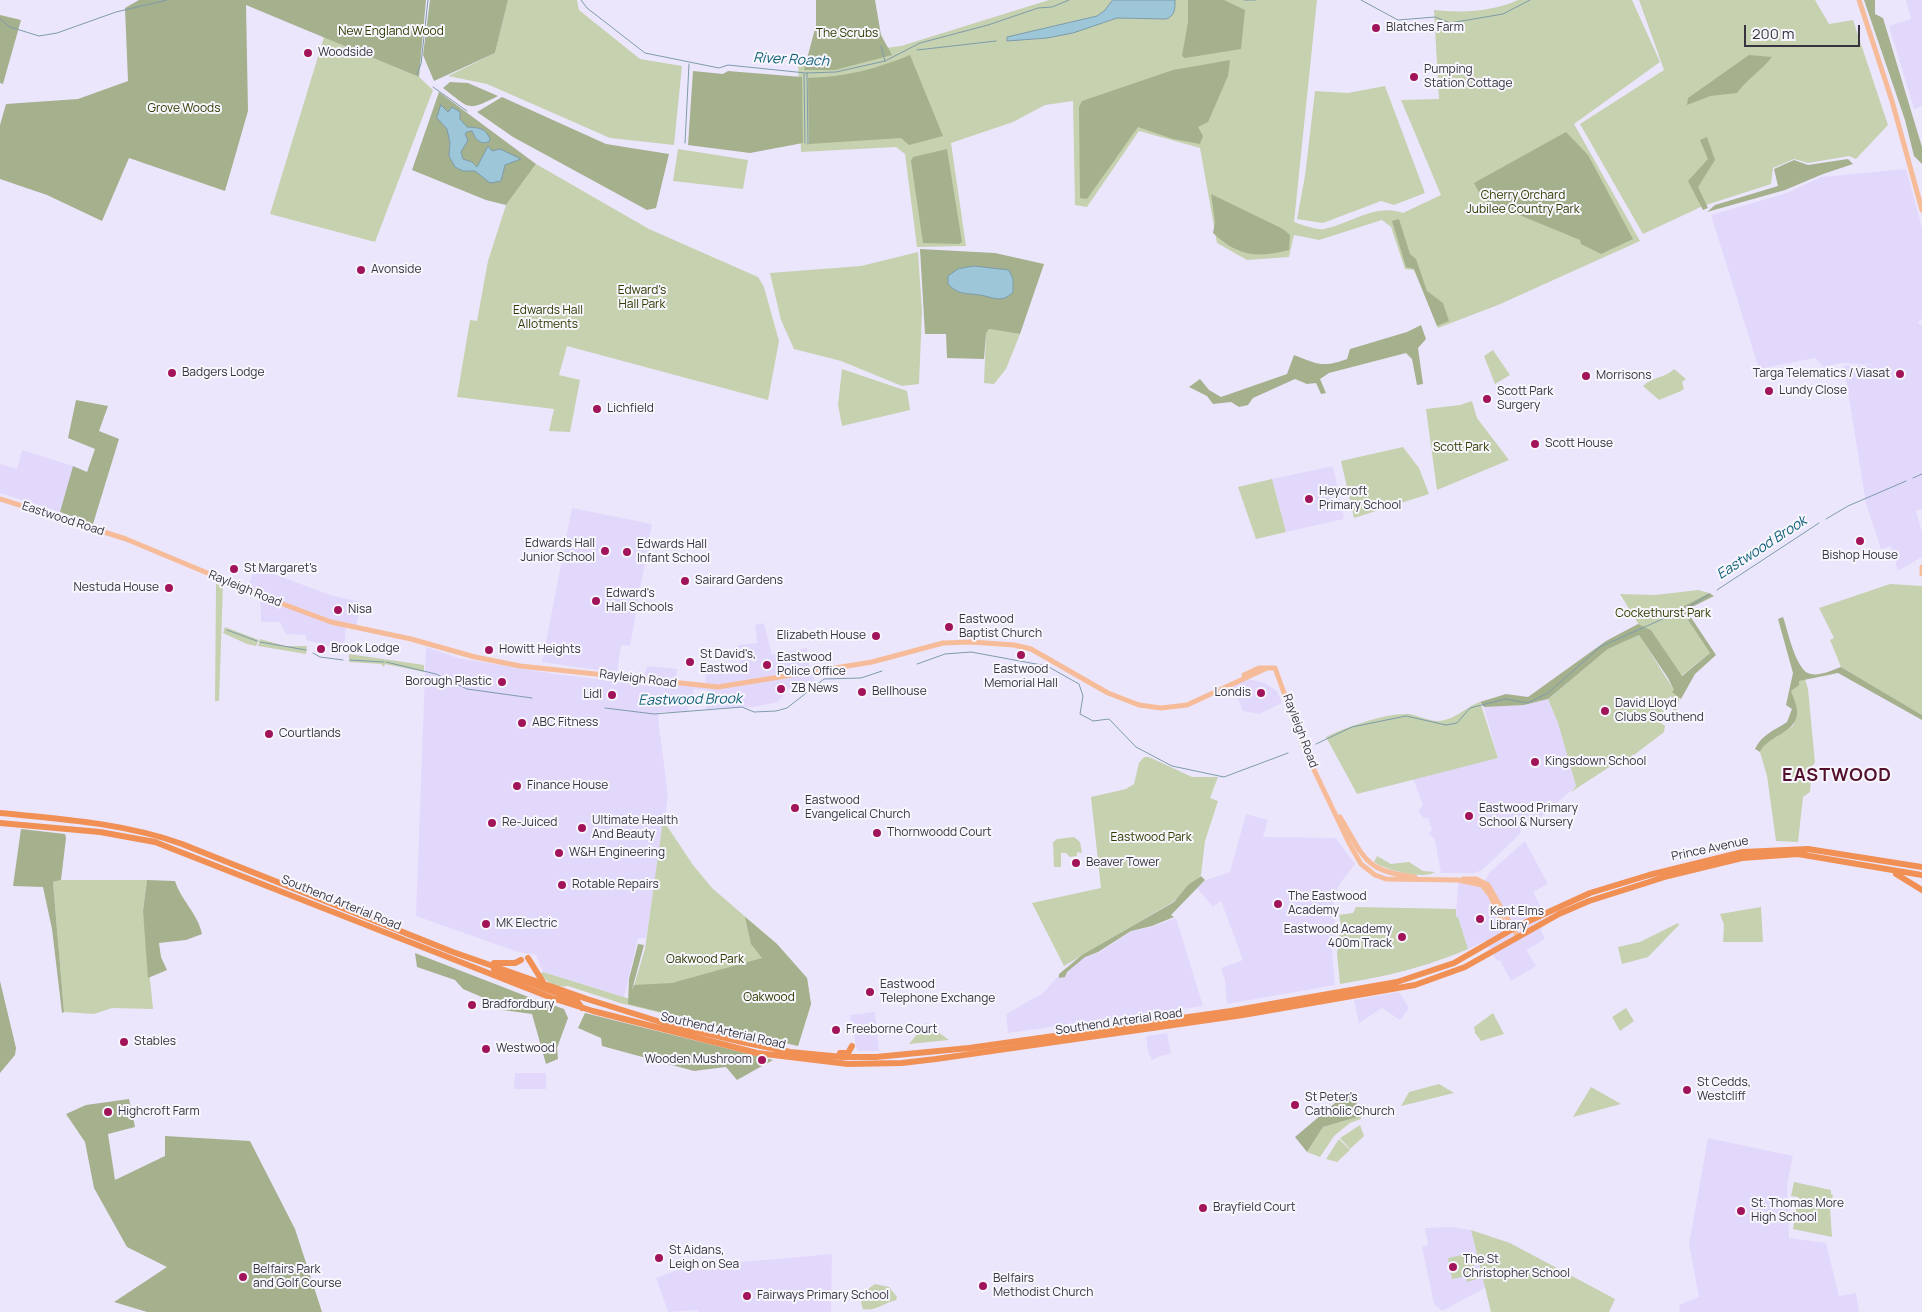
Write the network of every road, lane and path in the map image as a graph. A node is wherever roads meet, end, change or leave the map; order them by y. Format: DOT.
graph roads {
  1 [pos="1857,0"];
  2 [pos="1922,210"];
  3 [pos="0,499"];
  4 [pos="126,539"];
  5 [pos="1922,567"];
  6 [pos="1922,574"];
  7 [pos="0,813"];
  8 [pos="0,823"];
  9 [pos="1868,860"];
  10 [pos="1922,867"];
  11 [pos="1890,870"];
  12 [pos="1921,877"];
  13 [pos="1458,880"];
  14 [pos="1922,890"];
  15 [pos="1512,930"];
  16 [pos="462,955"];
  17 [pos="1466,956"];
  18 [pos="488,964"];
  19 [pos="518,978"];
  20 [pos="547,984"];
  21 [pos="552,998"];
  22 [pos="582,1008"];
  23 [pos="1167,1023"];
  24 [pos="814,1054"];
  25 [pos="929,1056"];
  26 [pos="860,1057"];
  27 [pos="876,1057"];
  1 -- 2 [label="main road"];
  3 -- 4 [label="main road, Eastwood Road"];
  4 -- 13 [label="main road, Rayleigh Road"];
  5 -- 6 [label="main road"];
  7 -- 16 [label="highway, Southend Arterial Road"];
  8 -- 21 [label="highway, Southend Arterial Road"];
  9 -- 10 [label="highway, Prince Avenue"];
  9 -- 12 [label="highway"];
  9 -- 15 [label="highway, Prince Avenue"];
  11 -- 12 [label="highway, Prince Avenue"];
  11 -- 14 [label="highway"];
  11 -- 15 [label="highway, Prince Avenue"];
  13 -- 15 [label="main road, Rayleigh Road"];
  13 -- 15 [label="main road, Rayleigh Road"];
  15 -- 17 [label="highway, Southend Arterial Road"];
  15 -- 17 [label="highway"];
  15 -- 23 [label="highway, Southend Arterial Road"];
  16 -- 18 [label="highway, Southend Arterial Road"];
  16 -- 19 [label="highway"];
  17 -- 23 [label="highway, Southend Arterial Road"];
  18 -- 20 [label="highway, Southend Arterial Road"];
  18 -- 20 [label="highway"];
  19 -- 21 [label="highway"];
  19 -- 22 [label="highway"];
  20 -- 24 [label="highway, Southend Arterial Road"];
  21 -- 22 [label="highway, Southend Arterial Road"];
  22 -- 23 [label="highway, Southend Arterial Road"];
  23 -- 27 [label="highway, Southend Arterial Road"];
  24 -- 26 [label="highway, Southend Arterial Road"];
  24 -- 26 [label="highway"];
  25 -- 27 [label="highway"];
  26 -- 27 [label="highway, Southend Arterial Road"];
}
